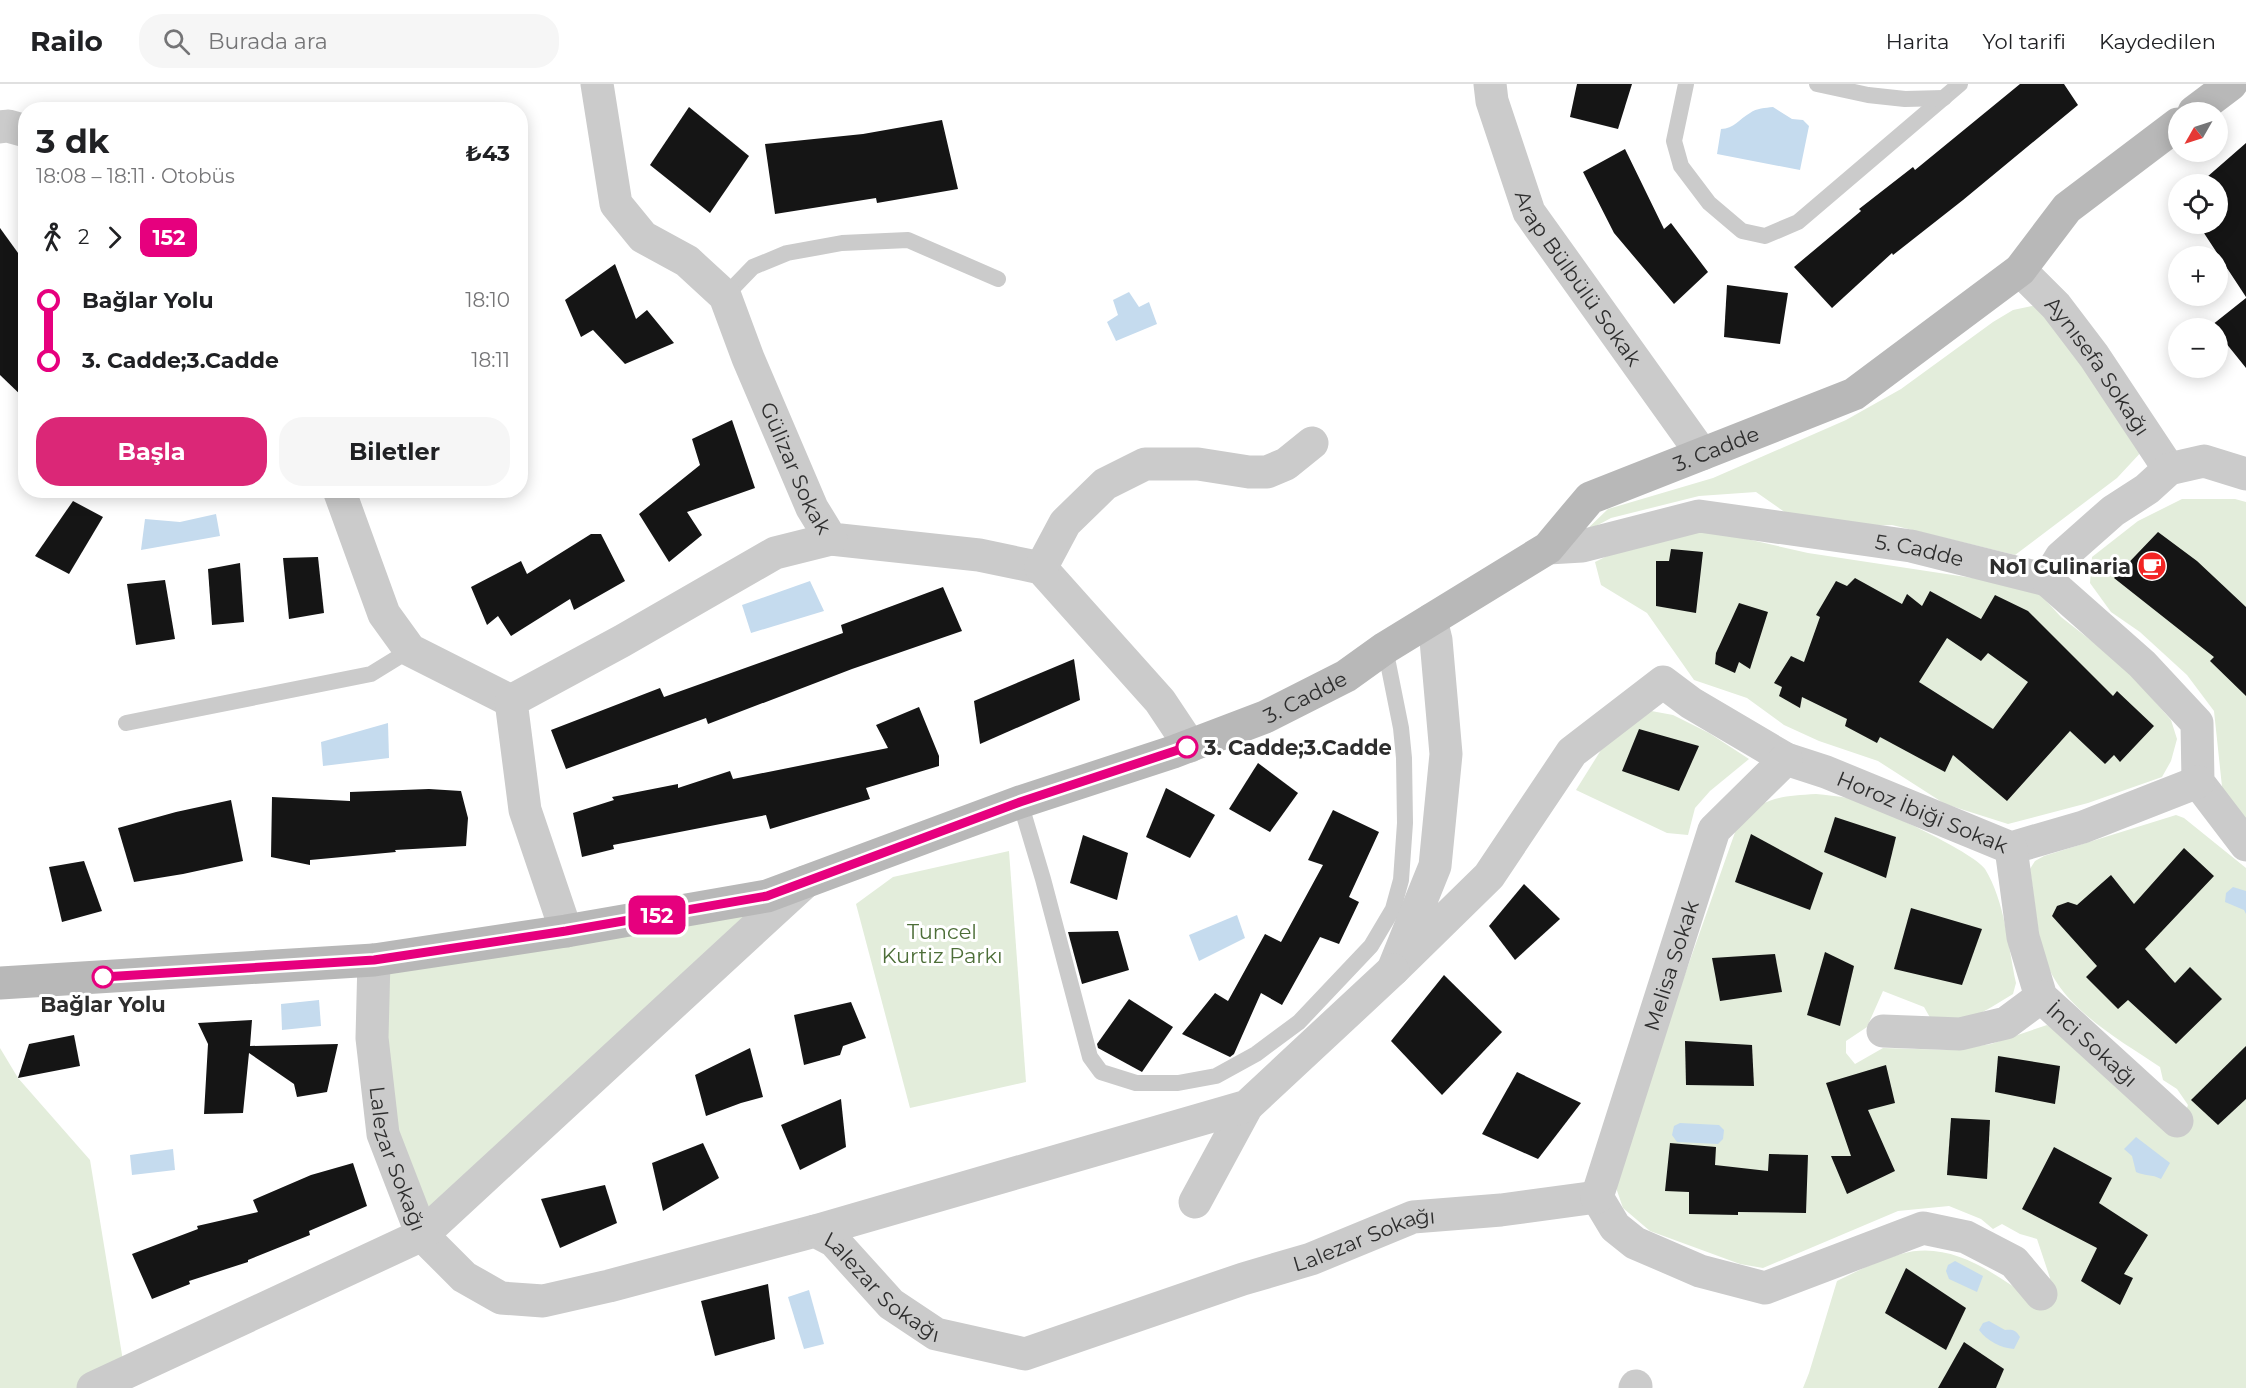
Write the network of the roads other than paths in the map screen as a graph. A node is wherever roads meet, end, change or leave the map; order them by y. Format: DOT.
graph roads {
  1 [pos="597,84"];
  2 [pos="1490,84"];
  3 [pos="1686,84"];
  4 [pos="1817,84"];
  5 [pos="1960,84"];
  6 [pos="2231,84"];
  7 [pos="1944,98"];
  8 [pos="2207,102"];
  9 [pos="0,127"];
  10 [pos="18,129"];
  11 [pos="2168,132"];
  12 [pos="2020,270"];
  13 [pos="998,279"];
  14 [pos="725,296"];
  15 [pos="1312,443"];
  16 [pos="1702,454"];
  17 [pos="2169,469"];
  18 [pos="2246,474"];
  19 [pos="342,498"];
  20 [pos="831,539"];
  21 [pos="1548,548"];
  22 [pos="1041,568"];
  23 [pos="2046,580"];
  24 [pos="1431,620"];
  25 [pos="1385,648"];
  26 [pos="410,650"];
  27 [pos="511,701"];
  28 [pos="126,723"];
  29 [pos="1190,746"];
  30 [pos="1786,759"];
  31 [pos="2198,782"];
  32 [pos="1020,802"];
  33 [pos="2246,845"];
  34 [pos="2012,848"];
  35 [pos="805,882"];
  36 [pos="566,931"];
  37 [pos="374,960"];
  38 [pos="1393,970"];
  39 [pos="0,983"];
  40 [pos="2041,998"];
  41 [pos="1883,1031"];
  42 [pos="1247,1106"];
  43 [pos="2177,1121"];
  44 [pos="1597,1197"];
  45 [pos="1195,1202"];
  46 [pos="815,1230"];
  47 [pos="422,1235"];
  48 [pos="2041,1294"];
  49 [pos="93,1388"];
  1 -- 14 [label="street, Gülizar Sokak"];
  2 -- 16 [label="street, Arap Bülbülü Sokak"];
  3 -- 7 [label="lane"];
  4 -- 7 [label="lane"];
  5 -- 7 [label="lane"];
  6 -- 8 [label="main road"];
  9 -- 10 [label="street"];
  11 -- 12 [label="main road, 3. Cadde"];
  12 -- 16 [label="main road, 3. Cadde"];
  12 -- 17 [label="street, Aynısefa Sokağı"];
  13 -- 14 [label="lane"];
  14 -- 20 [label="street, Gülizar Sokak"];
  15 -- 22 [label="street"];
  16 -- 21 [label="main road, 3. Cadde"];
  17 -- 18 [label="street"];
  17 -- 23 [label="street"];
  19 -- 26 [label="street"];
  20 -- 22 [label="street, Gülizar Sokak"];
  20 -- 27 [label="street"];
  21 -- 23 [label="street, 5. Cadde"];
  21 -- 24 [label="main road, 3. Cadde"];
  22 -- 29 [label="street"];
  23 -- 31 [label="street"];
  24 -- 25 [label="main road, 3. Cadde"];
  24 -- 38 [label="street"];
  25 -- 29 [label="main road, 3. Cadde"];
  25 -- 32 [label="lane"];
  26 -- 27 [label="street"];
  26 -- 28 [label="lane"];
  27 -- 36 [label="street"];
  29 -- 32 [label="main road, 3. Cadde"];
  30 -- 34 [label="street, Horoz İbiği Sokak"];
  30 -- 38 [label="street, Horoz İbiği Sokak"];
  30 -- 44 [label="street, Melisa Sokak"];
  31 -- 33 [label="street"];
  31 -- 34 [label="street, Horoz İbiği Sokak"];
  32 -- 35 [label="main road, 3. Cadde"];
  34 -- 40 [label="street, İnci Sokağı"];
  35 -- 36 [label="main road, 3. Cadde"];
  35 -- 47 [label="street"];
  36 -- 37 [label="main road, 3. Cadde"];
  37 -- 39 [label="main road, 3. Cadde"];
  37 -- 47 [label="street, Lalezar Sokağı"];
  38 -- 42 [label="street"];
  40 -- 41 [label="street"];
  40 -- 43 [label="street, İnci Sokağı"];
  42 -- 45 [label="street"];
  42 -- 46 [label="street"];
  44 -- 46 [label="street, Lalezar Sokağı"];
  44 -- 48 [label="street"];
  46 -- 47 [label="street, Lalezar Sokağı"];
  47 -- 49 [label="street"];
}
